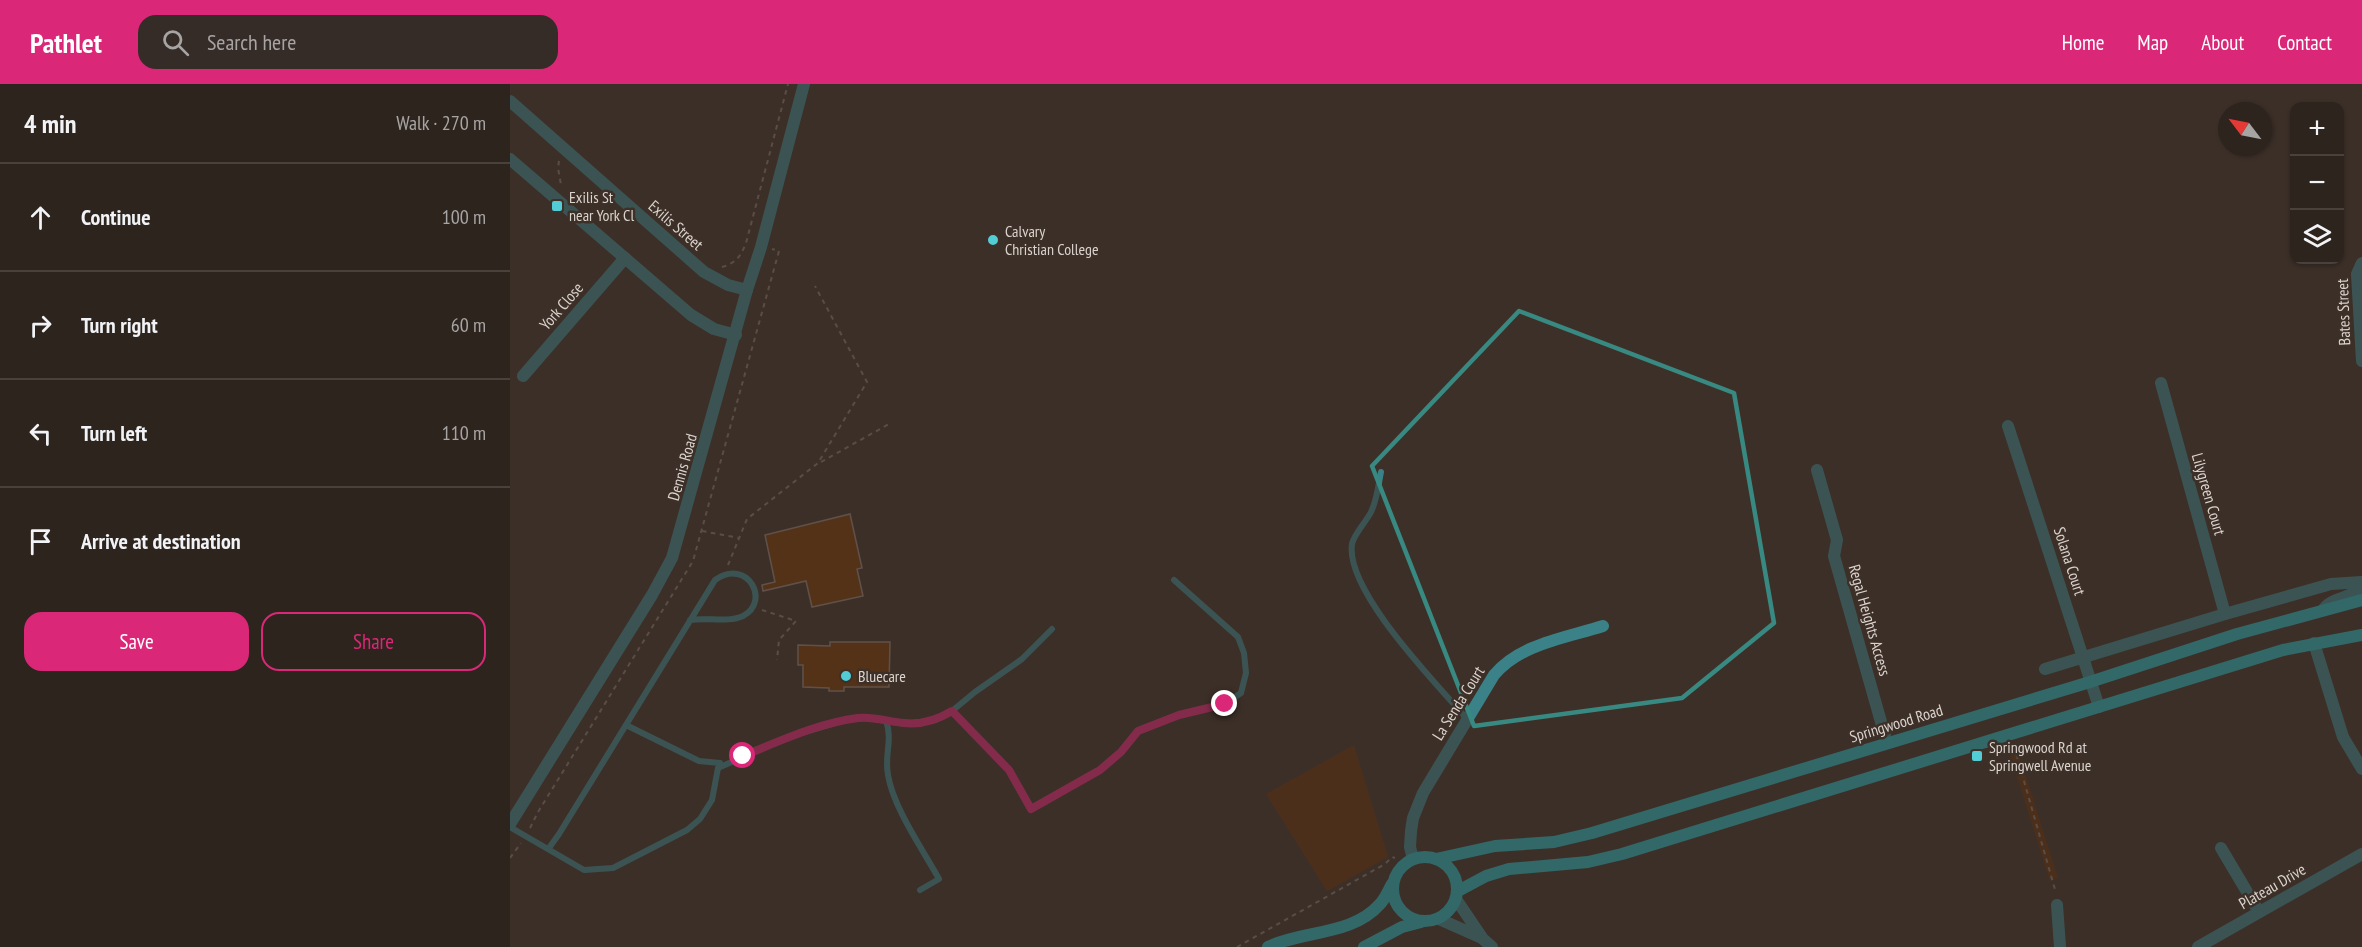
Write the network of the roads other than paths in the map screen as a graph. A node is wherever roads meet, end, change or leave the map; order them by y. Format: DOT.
graph roads {
  1 [pos="804,84"];
  2 [pos="510,101"];
  3 [pos="510,159"];
  4 [pos="625,258"];
  5 [pos="2362,263"];
  6 [pos="747,290"];
  7 [pos="736,335"];
  8 [pos="2362,361"];
  9 [pos="523,376"];
  10 [pos="2161,383"];
  11 [pos="2008,426"];
  12 [pos="1817,470"];
  13 [pos="1381,472"];
  14 [pos="1174,580"];
  15 [pos="2362,583"];
  16 [pos="2362,600"];
  17 [pos="2322,611"];
  18 [pos="2225,614"];
  19 [pos="690,620"];
  20 [pos="1602,626"];
  21 [pos="1052,629"];
  22 [pos="2362,635"];
  23 [pos="2314,643"];
  24 [pos="2084,658"];
  25 [pos="2045,669"];
  26 [pos="2090,681"];
  27 [pos="2099,707"];
  28 [pos="952,711"];
  29 [pos="1467,719"];
  30 [pos="886,720"];
  31 [pos="626,725"];
  32 [pos="1887,743"];
  33 [pos="720,763"];
  34 [pos="2362,769"];
  35 [pos="510,825"];
  36 [pos="549,848"];
  37 [pos="2221,848"];
  38 [pos="2362,854"];
  39 [pos="1413,859"];
  40 [pos="1436,859"];
  41 [pos="1394,882"];
  42 [pos="920,890"];
  43 [pos="1457,895"];
  44 [pos="2057,905"];
  45 [pos="2259,912"];
  46 [pos="1439,919"];
  47 [pos="1422,922"];
  48 [pos="1488,943"];
  49 [pos="1268,947"];
  50 [pos="1364,947"];
  51 [pos="2060,947"];
  52 [pos="2198,947"];
  1 -- 6 [label="street, Dennis Road"];
  2 -- 6 [label="street, Exilis Street"];
  3 -- 4 [label="street"];
  4 -- 7 [label="street"];
  4 -- 9 [label="street, York Close"];
  5 -- 8 [label="street, Bates Street"];
  6 -- 7 [label="street, Dennis Road"];
  7 -- 35 [label="street, Dennis Road"];
  10 -- 18 [label="street, Lilygreen Court"];
  11 -- 24 [label="street, Solana Court"];
  12 -- 32 [label="street, Regal Heights Access"];
  13 -- 29 [label="lane"];
  14 -- 28 [label="lane"];
  15 -- 17 [label="street"];
  15 -- 18 [label="street"];
  16 -- 17 [label="main road, Springwood Road"];
  17 -- 26 [label="main road, Springwood Road"];
  18 -- 24 [label="street"];
  19 -- 19 [label="lane"];
  19 -- 31 [label="lane"];
  20 -- 29 [label="street, La Senda Court"];
  21 -- 28 [label="lane"];
  22 -- 23 [label="main road"];
  23 -- 27 [label="main road"];
  23 -- 34 [label="street"];
  24 -- 25 [label="street"];
  24 -- 26 [label="street, Solana Court"];
  26 -- 27 [label="street, Solana Court"];
  26 -- 32 [label="main road, Springwood Road"];
  27 -- 43 [label="main road"];
  28 -- 30 [label="lane"];
  29 -- 39 [label="street, La Senda Court"];
  30 -- 36 [label="lane"];
  30 -- 42 [label="lane"];
  31 -- 33 [label="lane"];
  31 -- 36 [label="lane"];
  32 -- 40 [label="main road, Springwood Road"];
  35 -- 36 [label="lane"];
  37 -- 45 [label="street"];
  38 -- 45 [label="street, Plateau Drive"];
  39 -- 40 [label="main road"];
  39 -- 41 [label="main road"];
  40 -- 43 [label="main road"];
  41 -- 47 [label="main road"];
  41 -- 49 [label="main road"];
  43 -- 46 [label="main road"];
  43 -- 48 [label="street"];
  44 -- 51 [label="street"];
  45 -- 52 [label="street, Plateau Drive"];
  46 -- 47 [label="main road"];
  46 -- 48 [label="street"];
  47 -- 50 [label="main road"];
}
